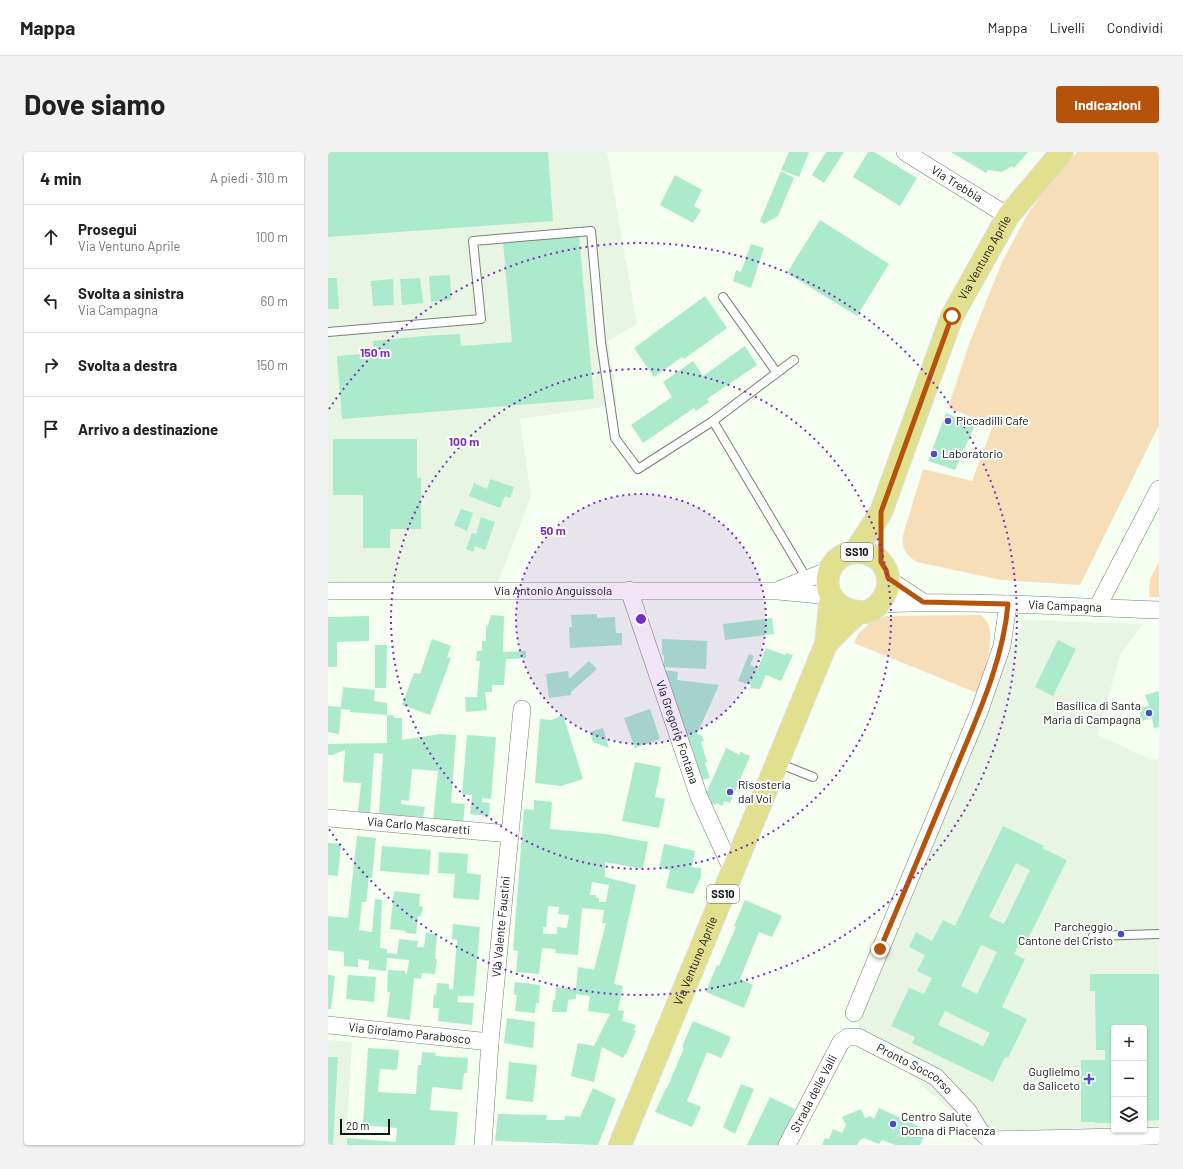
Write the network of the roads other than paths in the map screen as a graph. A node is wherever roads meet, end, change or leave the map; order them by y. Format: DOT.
graph roads {
  1 [pos="905,152"];
  2 [pos="1062,152"];
  3 [pos="1008,216"];
  4 [pos="723,297"];
  5 [pos="328,332"];
  6 [pos="794,360"];
  7 [pos="777,373"];
  8 [pos="713,421"];
  9 [pos="1159,489"];
  10 [pos="881,512"];
  11 [pos="855,552"];
  12 [pos="830,570"];
  13 [pos="885,570"];
  14 [pos="807,579"];
  15 [pos="629,590"];
  16 [pos="328,591"];
  17 [pos="778,591"];
  18 [pos="830,596"];
  19 [pos="923,602"];
  20 [pos="879,604"];
  21 [pos="1008,604"];
  22 [pos="1097,608"];
  23 [pos="1159,610"];
  24 [pos="859,612"];
  25 [pos="826,644"];
  26 [pos="522,709"];
  27 [pos="777,762"];
  28 [pos="813,778"];
  29 [pos="328,818"];
  30 [pos="510,834"];
  31 [pos="732,872"];
  32 [pos="1159,934"];
  33 [pos="1093,936"];
  34 [pos="854,1013"];
  35 [pos="328,1025"];
  36 [pos="490,1042"];
  37 [pos="841,1042"];
  38 [pos="1159,1136"];
  39 [pos="483,1145"];
  40 [pos="620,1145"];
  41 [pos="787,1145"];
  1 -- 3 [label="street, Via Trebbia"];
  2 -- 3 [label="main road, Via Ventuno Aprile / SS10"];
  3 -- 10 [label="main road, Via Ventuno Aprile / SS10"];
  4 -- 7 [label="lane"];
  5 -- 8 [label="lane"];
  6 -- 7 [label="lane"];
  7 -- 8 [label="lane"];
  8 -- 14 [label="lane"];
  9 -- 22 [label="street"];
  10 -- 11 [label="main road, Via Ventuno Aprile / SS10"];
  10 -- 13 [label="main road, Via Ventuno Aprile / SS10"];
  11 -- 12 [label="main road, SS10"];
  11 -- 13 [label="main road, SS10"];
  12 -- 14 [label="street, Via Antonio Anguissola"];
  12 -- 18 [label="main road, Via Ventuno Aprile / SS10"];
  13 -- 19 [label="street"];
  13 -- 20 [label="main road, Via Ventuno Aprile / SS10"];
  14 -- 17 [label="street, Via Antonio Anguissola"];
  15 -- 16 [label="street, Via Antonio Anguissola"];
  15 -- 17 [label="street, Via Antonio Anguissola"];
  15 -- 31 [label="street, Via Gregorio Fontana"];
  17 -- 18 [label="street, Via Antonio Anguissola"];
  18 -- 24 [label="main road"];
  18 -- 25 [label="main road, Via Ventuno Aprile / SS10"];
  19 -- 20 [label="street, Via Campagna"];
  19 -- 21 [label="street, Via Campagna"];
  20 -- 24 [label="main road, Via Ventuno Aprile / SS10"];
  21 -- 22 [label="street, Via Campagna"];
  21 -- 34 [label="street"];
  22 -- 23 [label="street, Via Campagna"];
  24 -- 25 [label="main road, Via Ventuno Aprile / SS10"];
  25 -- 27 [label="main road, Via Ventuno Aprile / SS10"];
  26 -- 30 [label="street, Via Valente Faustini"];
  27 -- 28 [label="lane"];
  27 -- 31 [label="main road, Via Ventuno Aprile / SS10"];
  29 -- 30 [label="street, Via Carlo Mascaretti"];
  30 -- 36 [label="street, Via Valente Faustini"];
  31 -- 40 [label="main road, Via Ventuno Aprile / SS10"];
  32 -- 33 [label="lane"];
  35 -- 36 [label="street, Via Girolamo Parabosco"];
  36 -- 39 [label="street, Via Valente Faustini"];
  37 -- 38 [label="street, Pronto Soccorso"];
  37 -- 41 [label="street, Strada delle Valli"];
}
